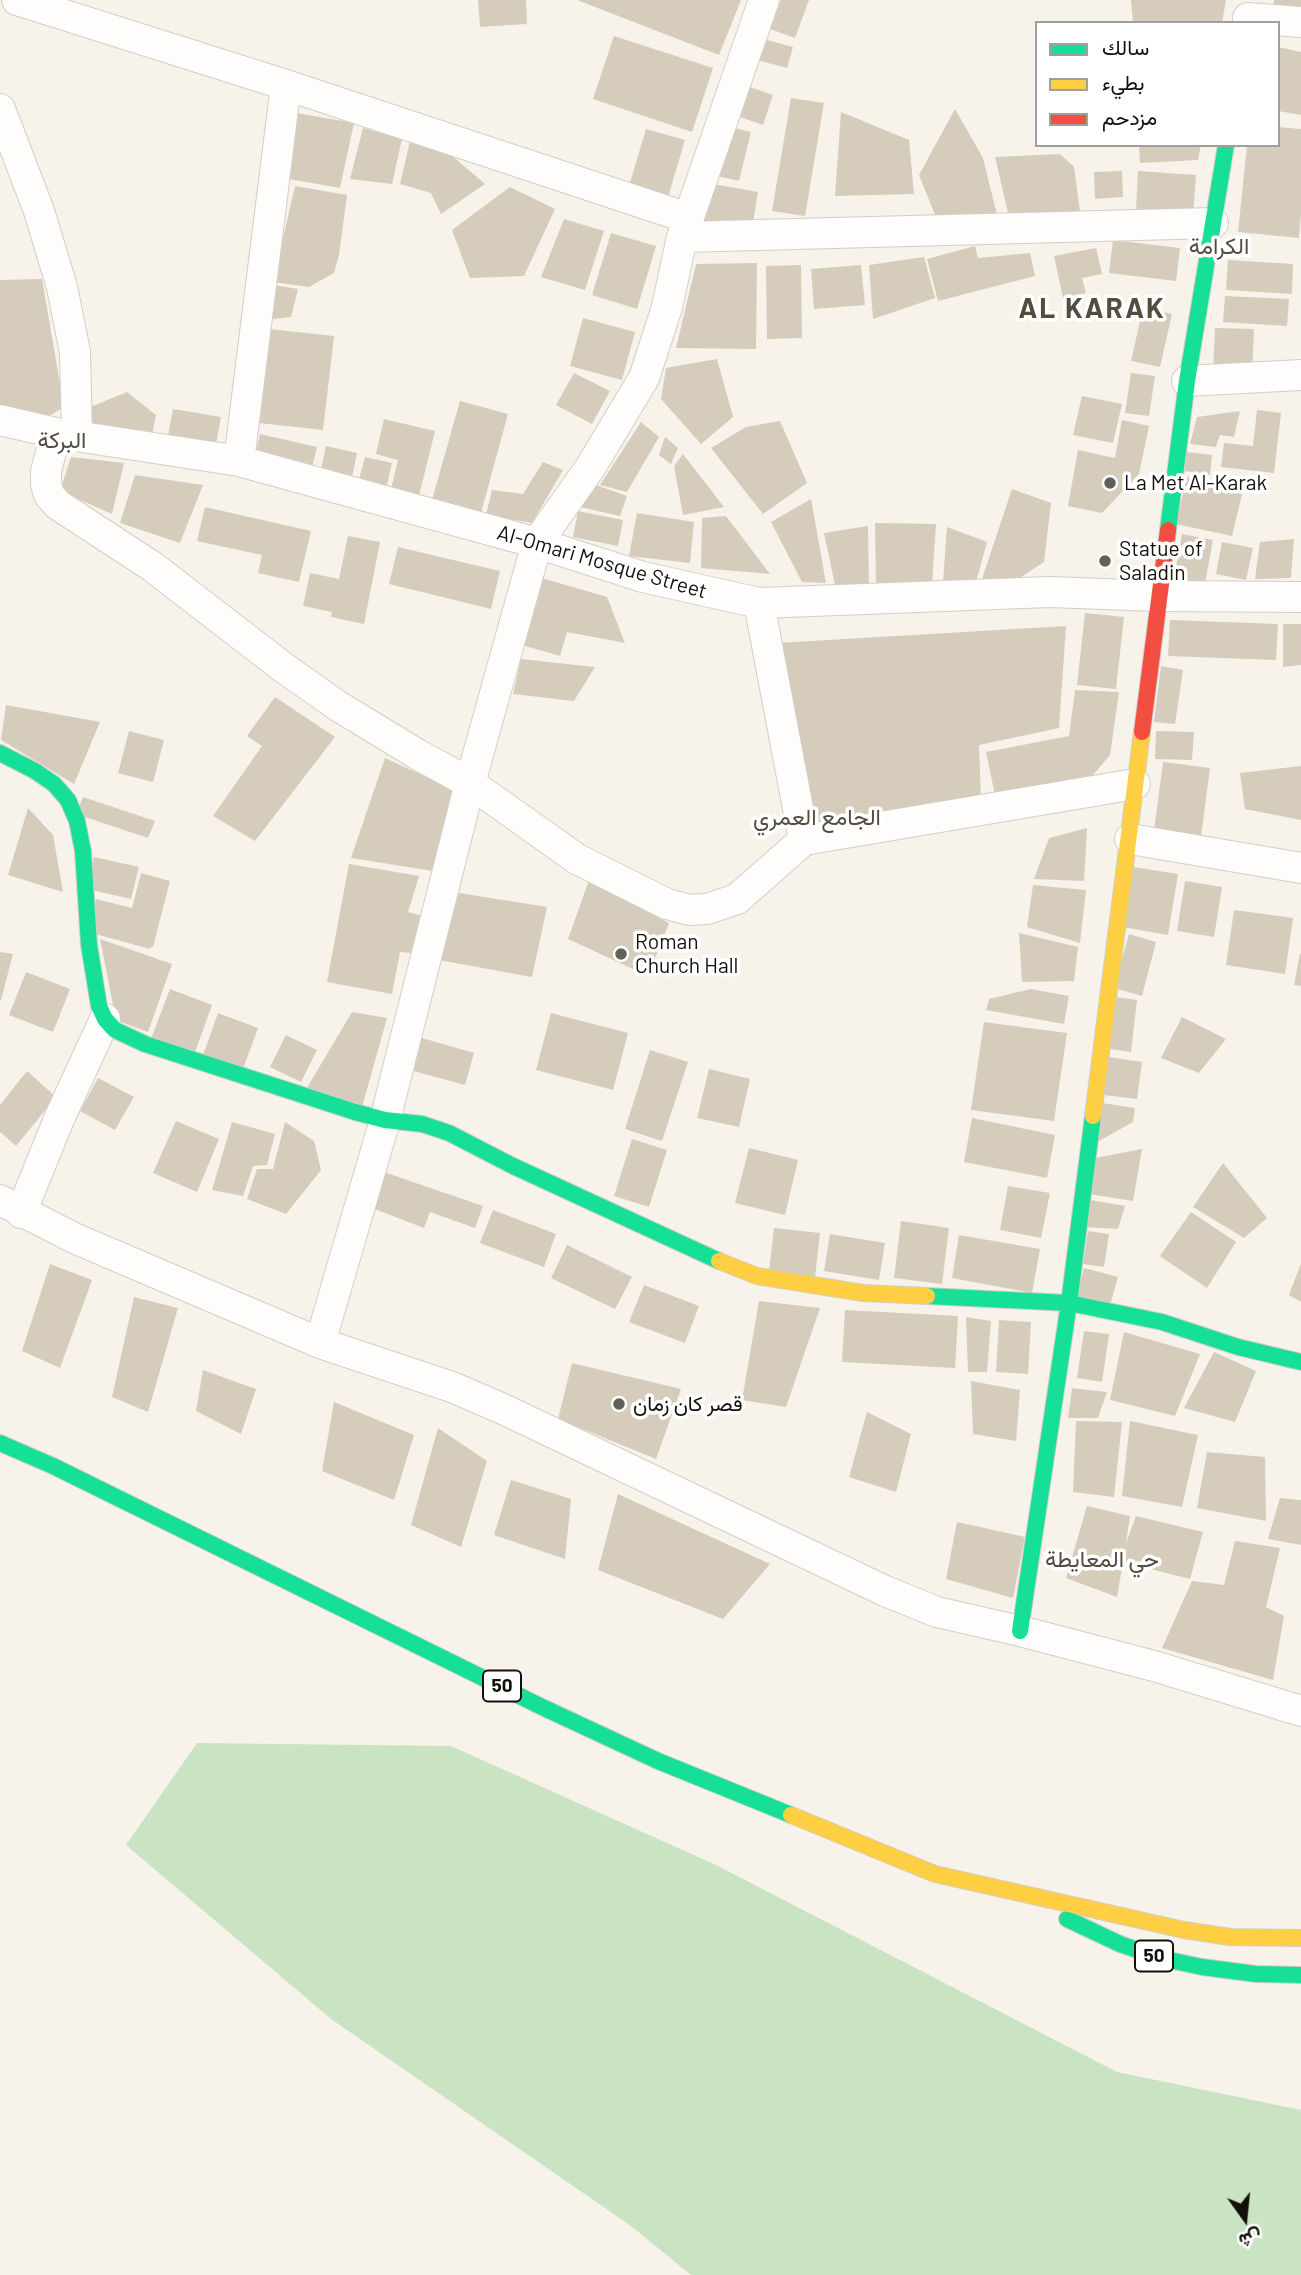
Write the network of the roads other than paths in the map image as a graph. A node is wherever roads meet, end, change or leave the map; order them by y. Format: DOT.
graph roads {
  1 [pos="17,0"];
  2 [pos="764,0"];
  3 [pos="1249,14"];
  4 [pos="1301,22"];
  5 [pos="286,85"];
  6 [pos="0,109"];
  7 [pos="1226,147"];
  8 [pos="1213,223"];
  9 [pos="685,228"];
  10 [pos="1301,376"];
  11 [pos="1187,381"];
  12 [pos="0,420"];
  13 [pos="67,435"];
  14 [pos="239,461"];
  15 [pos="537,543"];
  16 [pos="1158,596"];
  17 [pos="1301,597"];
  18 [pos="759,603"];
  19 [pos="0,753"];
  20 [pos="470,783"];
  21 [pos="1135,784"];
  22 [pos="1130,839"];
  23 [pos="804,840"];
  24 [pos="1301,868"];
  25 [pos="105,1019"];
  26 [pos="385,1120"];
  27 [pos="11,1206"];
  28 [pos="1069,1303"];
  29 [pos="320,1343"];
  30 [pos="1301,1362"];
  31 [pos="0,1443"];
  32 [pos="1020,1630"];
  33 [pos="1301,1712"];
  34 [pos="1018,1894"];
  35 [pos="1301,1938"];
  36 [pos="1301,1975"];
  1 -- 5 [label="street"];
  2 -- 9 [label="street"];
  3 -- 4 [label="street"];
  5 -- 9 [label="street"];
  5 -- 14 [label="street"];
  6 -- 13 [label="street"];
  7 -- 8 [label="street"];
  8 -- 9 [label="street"];
  8 -- 11 [label="street"];
  9 -- 15 [label="street"];
  10 -- 11 [label="street"];
  11 -- 16 [label="street"];
  12 -- 13 [label="street, AI-Omari Mosque Street"];
  13 -- 14 [label="street, AI-Omari Mosque Street"];
  13 -- 20 [label="street"];
  14 -- 15 [label="street, AI-Omari Mosque Street"];
  15 -- 18 [label="street, AI-Omari Mosque Street"];
  15 -- 20 [label="street"];
  16 -- 17 [label="street, AI-Omari Mosque Street"];
  16 -- 18 [label="street, AI-Omari Mosque Street"];
  16 -- 21 [label="street"];
  18 -- 23 [label="street"];
  19 -- 25 [label="street"];
  20 -- 23 [label="street"];
  20 -- 26 [label="street"];
  21 -- 22 [label="street"];
  21 -- 23 [label="street"];
  22 -- 24 [label="street"];
  22 -- 28 [label="street"];
  25 -- 26 [label="street"];
  25 -- 27 [label="street"];
  26 -- 28 [label="street"];
  26 -- 29 [label="street"];
  27 -- 29 [label="street"];
  28 -- 30 [label="street"];
  28 -- 32 [label="street"];
  29 -- 32 [label="street"];
  31 -- 34 [label="street, 50"];
  32 -- 33 [label="street"];
  34 -- 35 [label="street, 50"];
  34 -- 36 [label="street, 50"];
}
